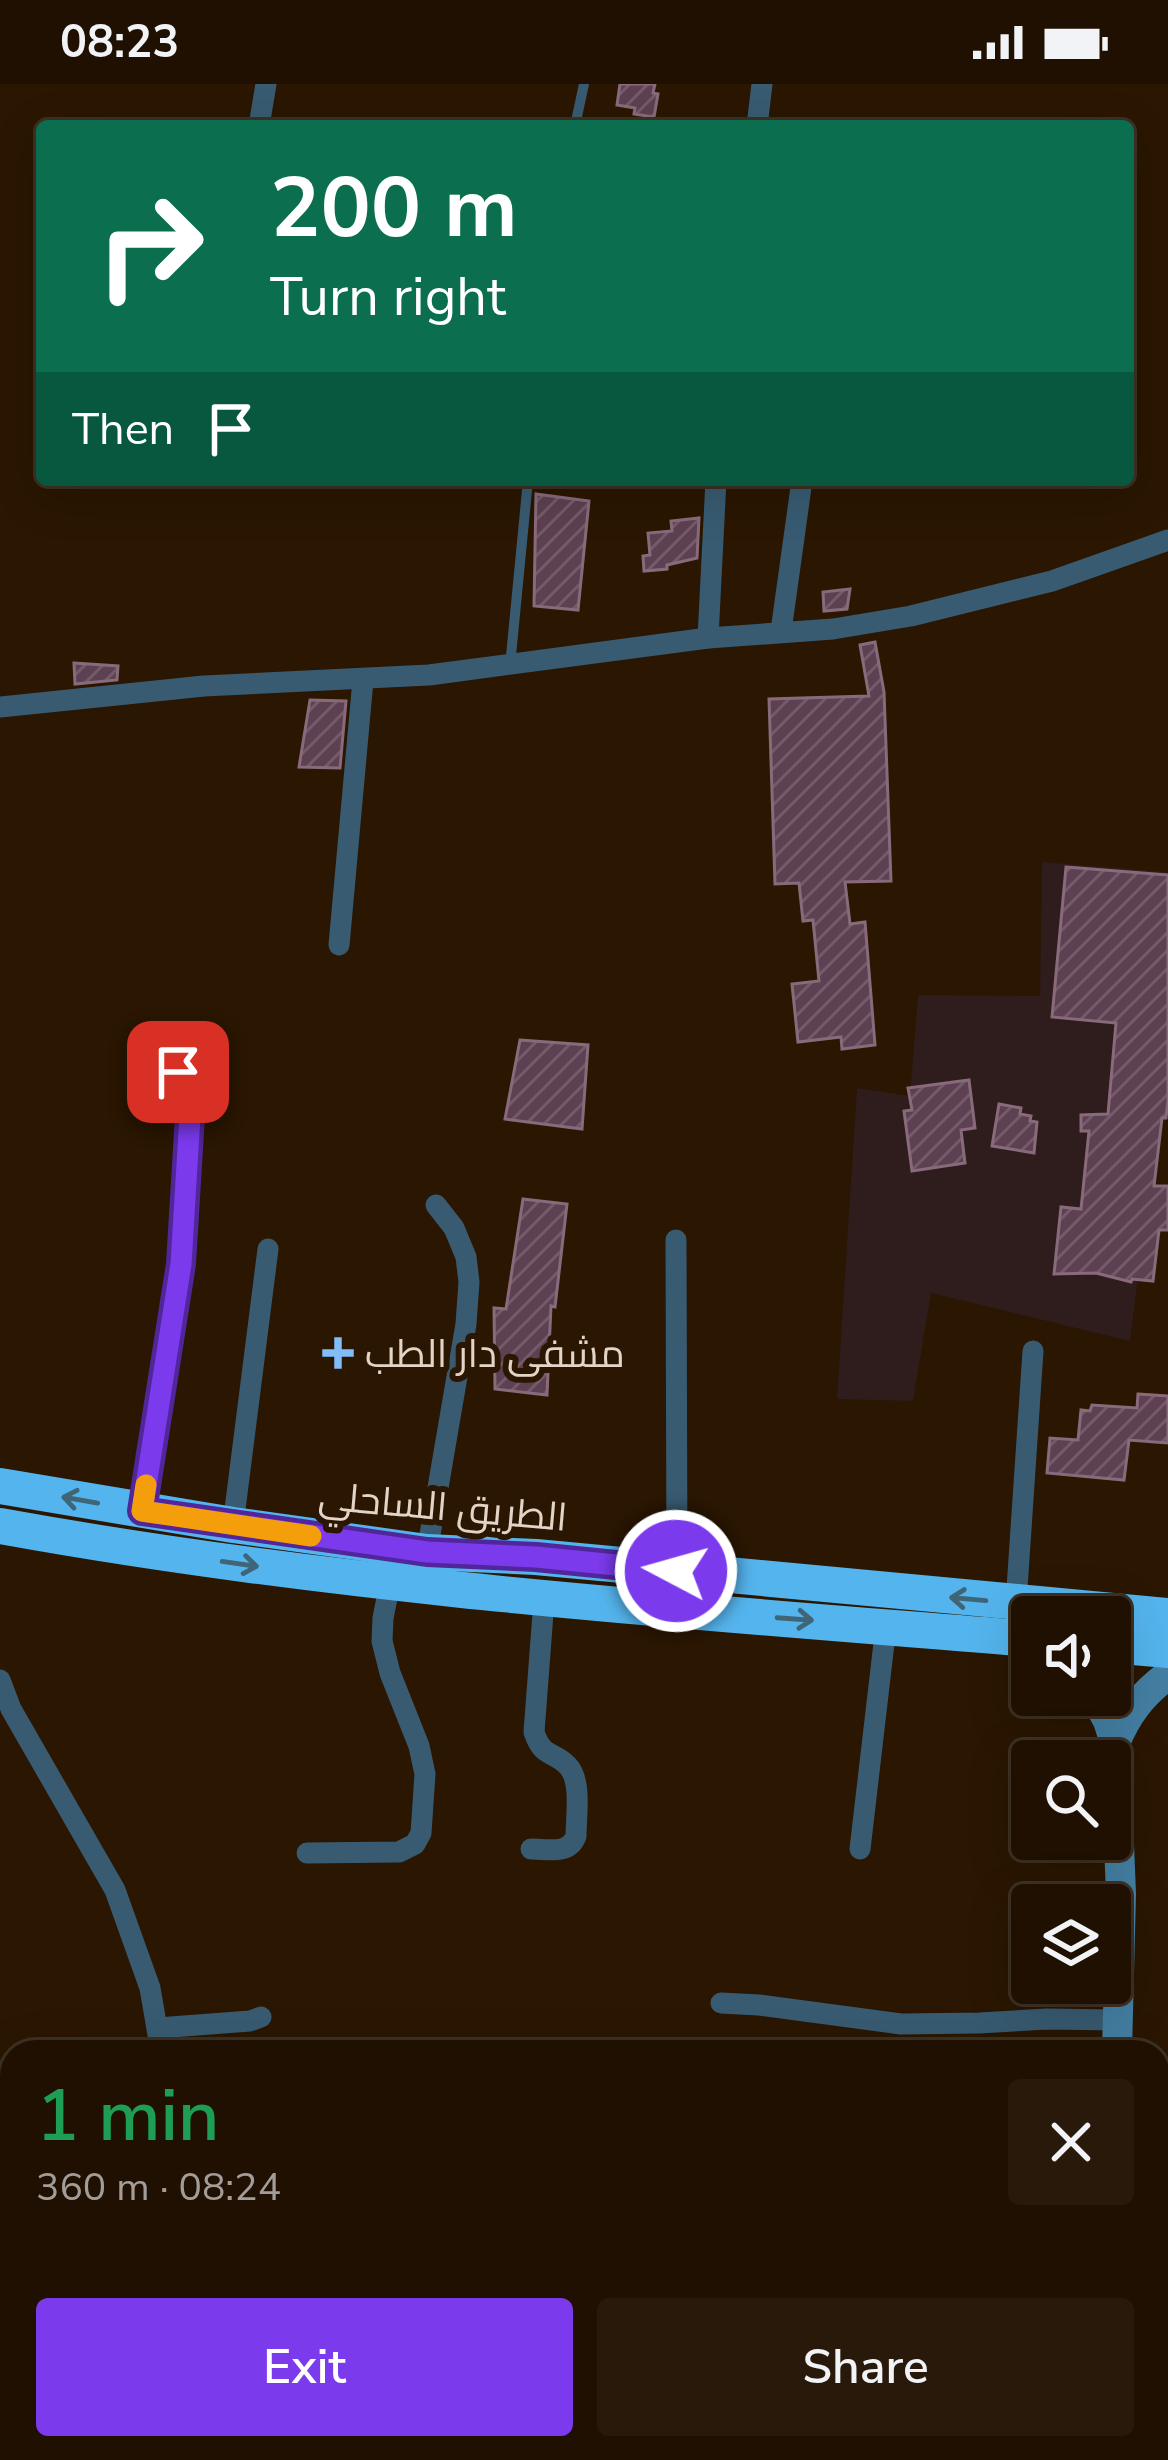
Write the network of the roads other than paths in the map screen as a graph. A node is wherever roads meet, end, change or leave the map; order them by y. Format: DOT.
graph roads {
  1 [pos="266,84"];
  2 [pos="584,84"];
  3 [pos="762,84"];
  4 [pos="260,120"];
  5 [pos="576,120"];
  6 [pos="758,120"];
  7 [pos="527,486"];
  8 [pos="716,486"];
  9 [pos="801,486"];
  10 [pos="1168,540"];
  11 [pos="781,631"];
  12 [pos="708,638"];
  13 [pos="510,665"];
  14 [pos="363,680"];
  15 [pos="0,706"];
  16 [pos="338,945"];
  17 [pos="143,1067"];
  18 [pos="436,1204"];
  19 [pos="676,1240"];
  20 [pos="268,1249"];
  21 [pos="1034,1351"];
  22 [pos="0,1486"];
  23 [pos="142,1511"];
  24 [pos="0,1526"];
  25 [pos="232,1526"];
  26 [pos="427,1552"];
  27 [pos="676,1571"];
  28 [pos="390,1583"];
  29 [pos="1026,1596"];
  30 [pos="544,1600"];
  31 [pos="1168,1616"];
  32 [pos="1131,1620"];
  33 [pos="886,1626"];
  34 [pos="1011,1629"];
  35 [pos="1011,1630"];
  36 [pos="1131,1647"];
  37 [pos="1168,1650"];
  38 [pos="1168,1675"];
  39 [pos="0,1680"];
  40 [pos="1117,1740"];
  41 [pos="532,1849"];
  42 [pos="860,1849"];
  43 [pos="307,1853"];
  44 [pos="1119,1860"];
  45 [pos="722,2003"];
  46 [pos="261,2017"];
  47 [pos="1118,2020"];
  48 [pos="158,2028"];
  49 [pos="159,2040"];
  50 [pos="1117,2040"];
  1 -- 4 [label="street"];
  2 -- 5 [label="lane"];
  3 -- 6 [label="street"];
  7 -- 13 [label="lane"];
  8 -- 12 [label="street"];
  9 -- 11 [label="street"];
  10 -- 11 [label="street"];
  11 -- 12 [label="street"];
  12 -- 13 [label="street"];
  13 -- 14 [label="street"];
  14 -- 15 [label="street"];
  14 -- 16 [label="street"];
  17 -- 23 [label="street"];
  18 -- 26 [label="street"];
  19 -- 27 [label="street"];
  20 -- 25 [label="street"];
  21 -- 29 [label="street"];
  23 -- 22 [label="highway, الطريق الساحلي, one-way"];
  23 -- 25 [label="highway, الطريق الساحلي"];
  24 -- 28 [label="highway, الطريق الساحلي, one-way"];
  25 -- 26 [label="highway, الطريق الساحلي"];
  26 -- 27 [label="highway, الطريق الساحلي"];
  34 -- 27 [label="highway, الطريق الساحلي, one-way"];
  28 -- 30 [label="highway, الطريق الساحلي"];
  28 -- 43 [label="street"];
  30 -- 33 [label="highway, الطريق الساحلي, one-way"];
  30 -- 41 [label="street"];
  31 -- 32 [label="highway, الطريق الساحلي"];
  33 -- 35 [label="highway, الطريق الساحلي"];
  33 -- 42 [label="street"];
  36 -- 37 [label="highway"];
  38 -- 40 [label="main road"];
  39 -- 48 [label="street"];
  44 -- 47 [label="main road"];
  45 -- 47 [label="street"];
  46 -- 48 [label="street"];
  47 -- 50 [label="main road"];
  48 -- 49 [label="street"];
}
